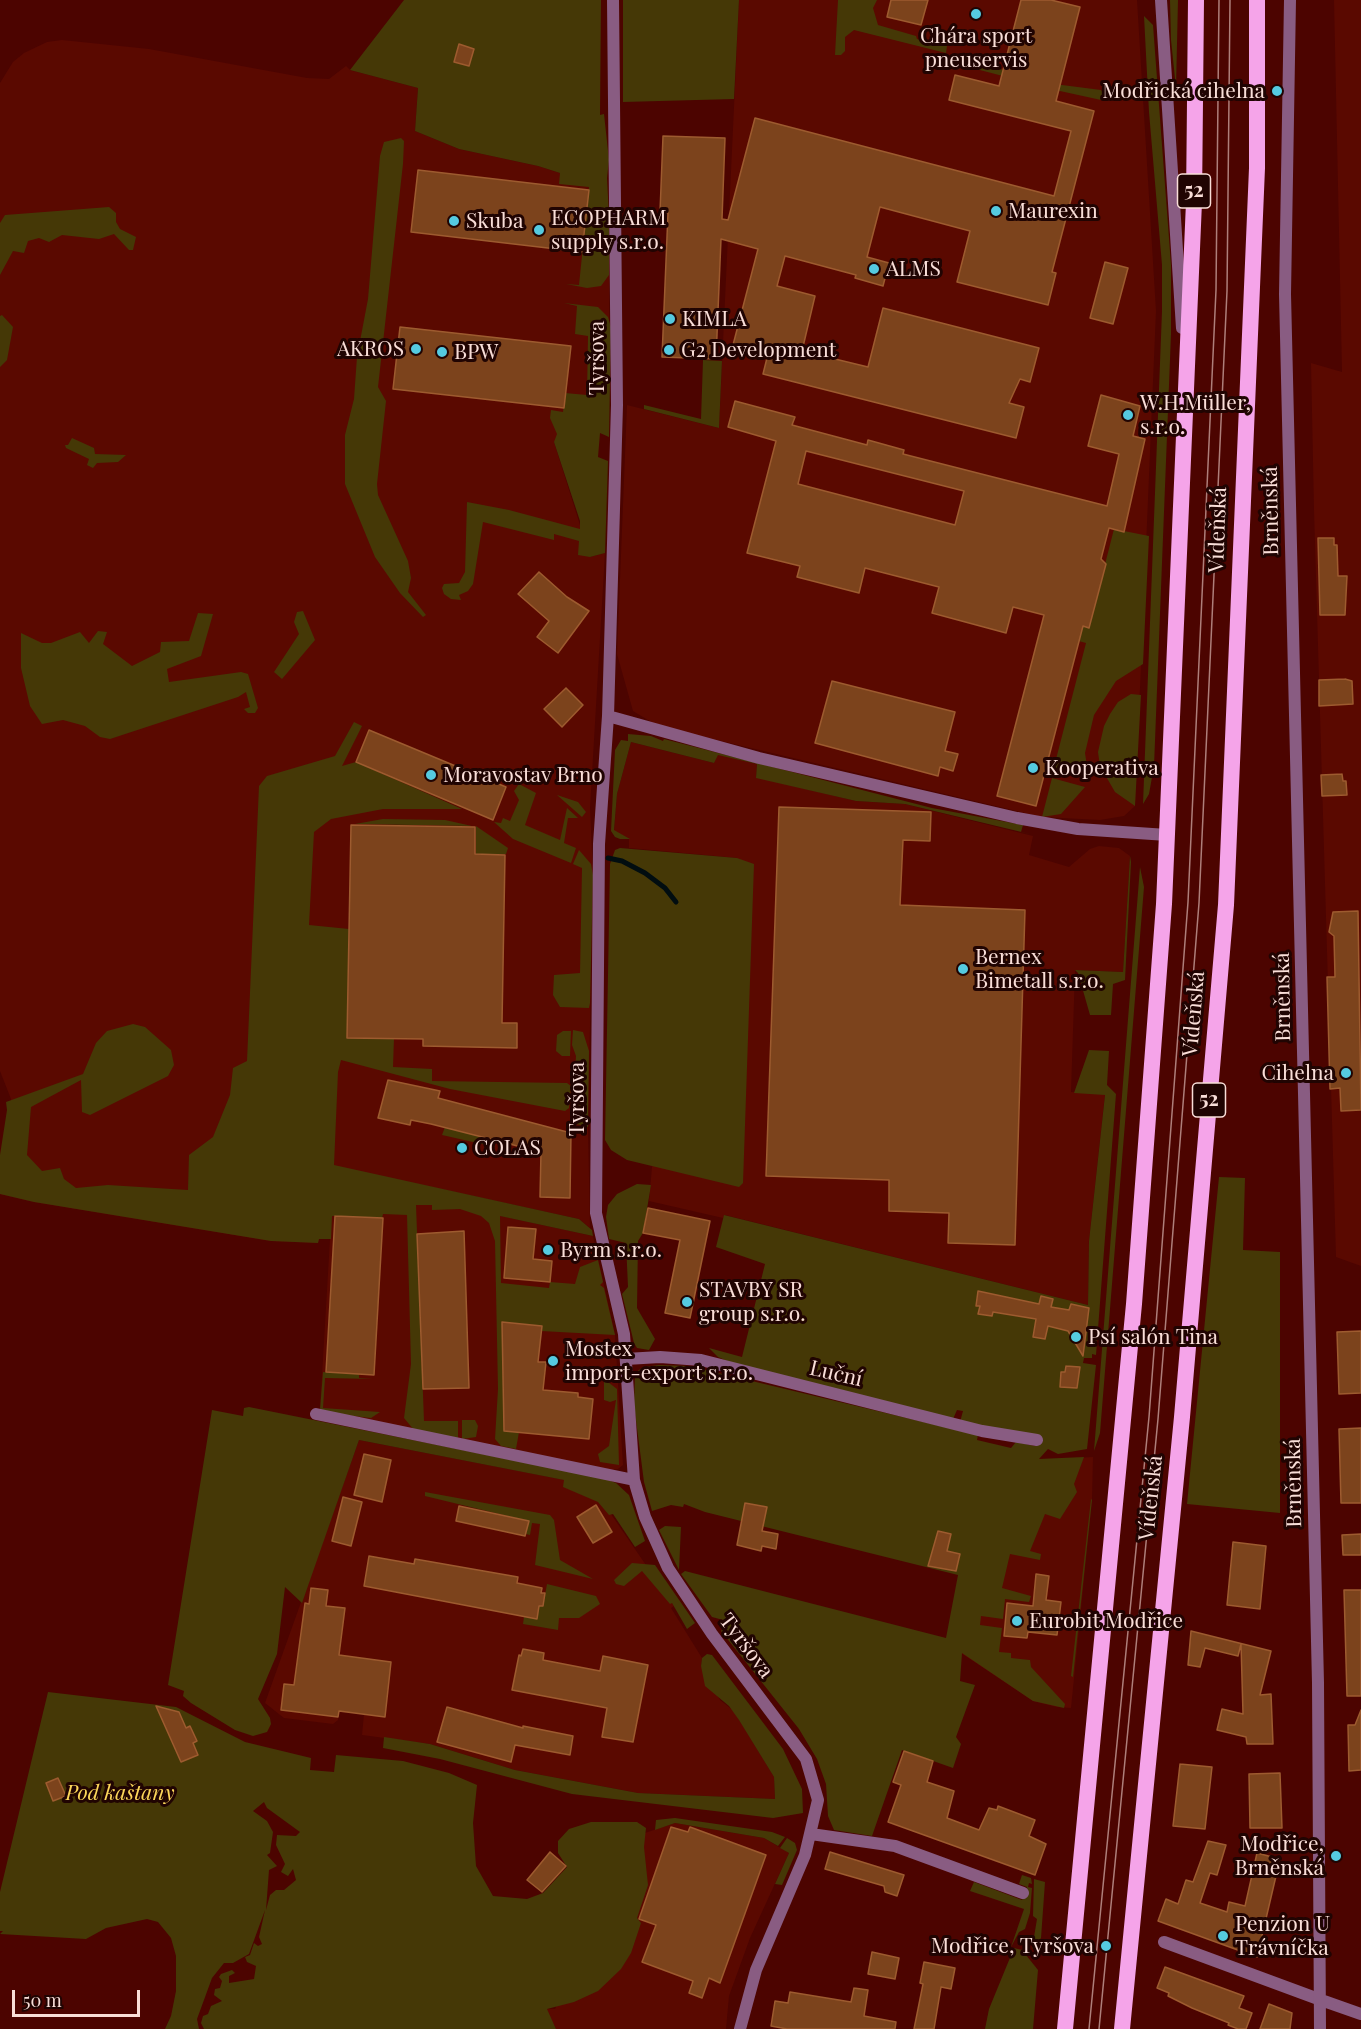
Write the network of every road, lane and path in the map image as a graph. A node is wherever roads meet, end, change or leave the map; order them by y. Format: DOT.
graph roads {
  1 [pos="613,0"];
  2 [pos="1161,0"];
  3 [pos="1196,0"];
  4 [pos="1257,0"];
  5 [pos="1290,0"];
  6 [pos="1185,382"];
  7 [pos="608,716"];
  8 [pos="1167,835"];
  9 [pos="626,1359"];
  10 [pos="316,1414"];
  11 [pos="1037,1440"];
  12 [pos="634,1480"];
  13 [pos="811,1834"];
  14 [pos="1023,1893"];
  15 [pos="1164,1942"];
  16 [pos="1321,2000"];
  17 [pos="1361,2014"];
  18 [pos="741,2029"];
  19 [pos="1065,2029"];
  20 [pos="1122,2029"];
  21 [pos="1320,2029"];
  1 -- 7 [label="street, Tyršova"];
  2 -- 6 [label="street, Vídeňská"];
  3 -- 6 [label="highway, Vídeňská / 52"];
  4 -- 20 [label="highway, Vídeňská / 52"];
  5 -- 16 [label="street, Brněnská"];
  6 -- 8 [label="highway, Vídeňská / 52"];
  7 -- 8 [label="street"];
  7 -- 9 [label="street, Tyršova"];
  8 -- 19 [label="highway, Vídeňská / 52"];
  9 -- 11 [label="street, Luční"];
  9 -- 12 [label="street, Tyršova"];
  10 -- 12 [label="street"];
  12 -- 13 [label="street, Tyršova"];
  13 -- 14 [label="street"];
  13 -- 18 [label="street, Tyršova"];
  15 -- 16 [label="street"];
  16 -- 17 [label="street"];
  16 -- 21 [label="street, Brněnská"];
}
